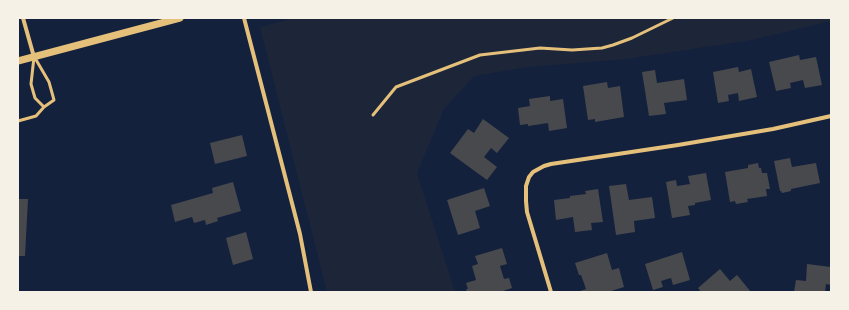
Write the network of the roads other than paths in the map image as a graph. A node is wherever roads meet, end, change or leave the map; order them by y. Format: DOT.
graph roads {
  1 [pos="23,18"];
  2 [pos="180,18"];
  3 [pos="244,18"];
  4 [pos="673,18"];
  5 [pos="34,57"];
  6 [pos="18,61"];
  7 [pos="44,106"];
  8 [pos="373,115"];
  9 [pos="831,116"];
  10 [pos="18,121"];
  11 [pos="311,292"];
  12 [pos="551,292"];
  1 -- 5 [label="street"];
  2 -- 5 [label="street"];
  3 -- 11 [label="street"];
  4 -- 8 [label="lane"];
  5 -- 6 [label="street"];
  5 -- 7 [label="lane"];
  5 -- 7 [label="lane"];
  7 -- 10 [label="lane"];
  9 -- 12 [label="street"];
}
